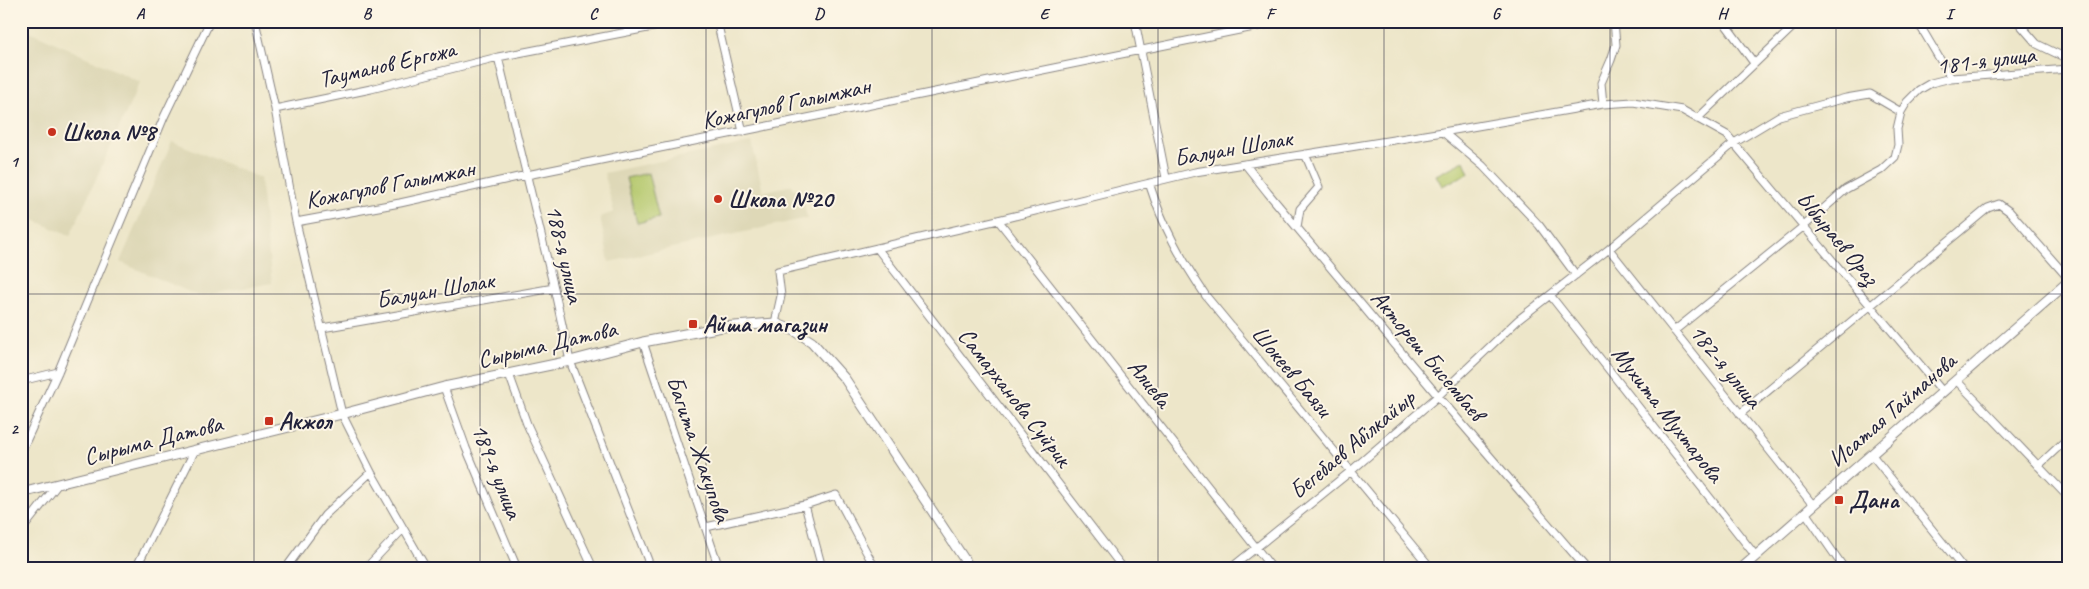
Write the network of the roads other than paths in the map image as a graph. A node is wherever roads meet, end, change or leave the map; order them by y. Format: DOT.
graph roads {
  1 [pos="210,21"];
  2 [pos="255,21"];
  3 [pos="684,21"];
  4 [pos="717,21"];
  5 [pos="1135,21"];
  6 [pos="1284,21"];
  7 [pos="1614,21"];
  8 [pos="1722,21"];
  9 [pos="1799,21"];
  10 [pos="1914,21"];
  11 [pos="2017,21"];
  12 [pos="1140,50"];
  13 [pos="498,57"];
  14 [pos="2068,58"];
  15 [pos="1754,63"];
  16 [pos="2068,69"];
  17 [pos="1951,78"];
  18 [pos="1604,104"];
  19 [pos="275,109"];
  20 [pos="1901,112"];
  21 [pos="1697,119"];
  22 [pos="743,132"];
  23 [pos="1443,132"];
  24 [pos="1734,143"];
  25 [pos="1306,154"];
  26 [pos="1245,164"];
  27 [pos="527,175"];
  28 [pos="1166,178"];
  29 [pos="1149,183"];
  30 [pos="998,220"];
  31 [pos="296,222"];
  32 [pos="1804,226"];
  33 [pos="1297,227"];
  34 [pos="877,248"];
  35 [pos="1609,249"];
  36 [pos="1576,275"];
  37 [pos="2068,280"];
  38 [pos="554,288"];
  39 [pos="1550,296"];
  40 [pos="1871,306"];
  41 [pos="775,323"];
  42 [pos="322,328"];
  43 [pos="1674,331"];
  44 [pos="643,342"];
  45 [pos="570,361"];
  46 [pos="58,372"];
  47 [pos="509,374"];
  48 [pos="1956,380"];
  49 [pos="21,381"];
  50 [pos="444,387"];
  51 [pos="1943,392"];
  52 [pos="1438,396"];
  53 [pos="342,414"];
  54 [pos="1740,414"];
  55 [pos="2068,438"];
  56 [pos="195,450"];
  57 [pos="21,452"];
  58 [pos="1872,454"];
  59 [pos="2038,466"];
  60 [pos="1351,471"];
  61 [pos="371,472"];
  62 [pos="58,484"];
  63 [pos="21,493"];
  64 [pos="2068,497"];
  65 [pos="805,505"];
  66 [pos="1813,505"];
  67 [pos="1805,512"];
  68 [pos="706,527"];
  69 [pos="403,529"];
  70 [pos="21,531"];
  71 [pos="1256,547"];
  72 [pos="1755,556"];
  73 [pos="136,568"];
  74 [pos="286,568"];
  75 [pos="366,568"];
  76 [pos="426,568"];
  77 [pos="517,568"];
  78 [pos="594,568"];
  79 [pos="651,568"];
  80 [pos="719,568"];
  81 [pos="822,568"];
  82 [pos="875,568"];
  83 [pos="970,568"];
  84 [pos="1123,568"];
  85 [pos="1231,568"];
  86 [pos="1272,568"];
  87 [pos="1431,568"];
  88 [pos="1586,568"];
  89 [pos="1742,568"];
  90 [pos="1844,568"];
  91 [pos="1963,568"];
  1 -- 46 [label="street"];
  2 -- 19 [label="street"];
  3 -- 13 [label="street, Тауманов Ергожа"];
  4 -- 22 [label="street"];
  5 -- 12 [label="street"];
  6 -- 12 [label="street, Кожагулов Галымжан"];
  7 -- 18 [label="street"];
  8 -- 15 [label="street"];
  9 -- 15 [label="street"];
  10 -- 17 [label="street"];
  11 -- 14 [label="street"];
  12 -- 22 [label="street, Кожагулов Галымжан"];
  12 -- 28 [label="street"];
  13 -- 19 [label="street, Тауманов Ергожа"];
  13 -- 27 [label="street, 188-я улица"];
  15 -- 21 [label="street"];
  16 -- 17 [label="street, 181-я улица"];
  17 -- 20 [label="street, 181-я улица"];
  18 -- 21 [label="street, Балуан Шолак"];
  18 -- 23 [label="street, Балуан Шолак"];
  19 -- 31 [label="street"];
  20 -- 24 [label="street, Бегебаев Абілкайыр"];
  20 -- 32 [label="street"];
  21 -- 24 [label="street, Ыбыраев Ораз"];
  22 -- 27 [label="street, Кожагулов Галымжан"];
  23 -- 25 [label="street, Балуан Шолак"];
  23 -- 36 [label="street"];
  24 -- 32 [label="street, Ыбыраев Ораз"];
  24 -- 35 [label="street, Бегебаев Абілкайыр"];
  25 -- 26 [label="street, Балуан Шолак"];
  25 -- 33 [label="street"];
  26 -- 28 [label="street, Балуан Шолак"];
  26 -- 33 [label="street, Актореш Бисембаев"];
  27 -- 31 [label="street, Кожагулов Галымжан"];
  27 -- 38 [label="street, 188-я улица"];
  28 -- 29 [label="street, Балуан Шолак"];
  29 -- 30 [label="street, Балуан Шолак"];
  29 -- 60 [label="street, Шокеев Баязи"];
  30 -- 34 [label="street, Балуан Шолак"];
  30 -- 71 [label="street, Алиева"];
  31 -- 42 [label="street"];
  32 -- 40 [label="street, Ыбыраев Ораз"];
  32 -- 43 [label="street"];
  33 -- 52 [label="street, Актореш Бисембаев"];
  34 -- 41 [label="street, Балуан Шолак"];
  34 -- 84 [label="street, Самарханова Суйрик"];
  35 -- 36 [label="street, Бегебаев Абілкайыр"];
  35 -- 43 [label="street, 182-я улица"];
  36 -- 39 [label="street, Бегебаев Абілкайыр"];
  37 -- 40 [label="street"];
  37 -- 48 [label="street, Исатая Тайманова"];
  38 -- 42 [label="street, Балуан Шолак"];
  38 -- 45 [label="street, 188-я улица"];
  39 -- 52 [label="street, Бегебаев Абілкайыр"];
  39 -- 72 [label="street, Мухита Мухтарова"];
  40 -- 51 [label="street, Ыбыраев Ораз"];
  40 -- 54 [label="street"];
  41 -- 44 [label="street, Сырыма Датова"];
  41 -- 83 [label="street, Сырыма Датова"];
  42 -- 53 [label="street"];
  43 -- 54 [label="street, 182-я улица"];
  44 -- 45 [label="street, Сырыма Датова"];
  44 -- 68 [label="street, Багита Жакупова"];
  45 -- 47 [label="street, Сырыма Датова"];
  45 -- 79 [label="street, 188-я улица"];
  46 -- 49 [label="street"];
  46 -- 57 [label="street"];
  47 -- 50 [label="street, Сырыма Датова"];
  47 -- 78 [label="street"];
  48 -- 51 [label="street, Исатая Тайманова"];
  48 -- 59 [label="street"];
  50 -- 53 [label="street, Сырыма Датова"];
  50 -- 77 [label="street, 189-я улица"];
  51 -- 58 [label="street, Исатая Тайманова"];
  52 -- 60 [label="street, Бегебаев Абілкайыр"];
  52 -- 88 [label="street, Актореш Бисембаев"];
  53 -- 56 [label="street, Сырыма Датова"];
  53 -- 61 [label="street"];
  54 -- 66 [label="street, 182-я улица"];
  55 -- 59 [label="street"];
  56 -- 62 [label="street, Сырыма Датова"];
  56 -- 73 [label="street"];
  58 -- 66 [label="street, Исатая Тайманова"];
  58 -- 91 [label="street"];
  59 -- 64 [label="street"];
  60 -- 71 [label="street, Бегебаев Абілкайыр"];
  60 -- 87 [label="street, Шокеев Баязи"];
  61 -- 69 [label="street"];
  61 -- 74 [label="street"];
  62 -- 63 [label="street, Сырыма Датова"];
  62 -- 70 [label="street"];
  65 -- 68 [label="street"];
  65 -- 81 [label="street"];
  65 -- 82 [label="street"];
  66 -- 67 [label="street, Исатая Тайманова"];
  67 -- 72 [label="street, Исатая Тайманова"];
  67 -- 90 [label="street"];
  68 -- 80 [label="street, Багита Жакупова"];
  69 -- 75 [label="street"];
  69 -- 76 [label="street"];
  71 -- 85 [label="street, Бегебаев Абілкайыр"];
  71 -- 86 [label="street, Алиева"];
  72 -- 89 [label="street, Исатая Тайманова"];
}
